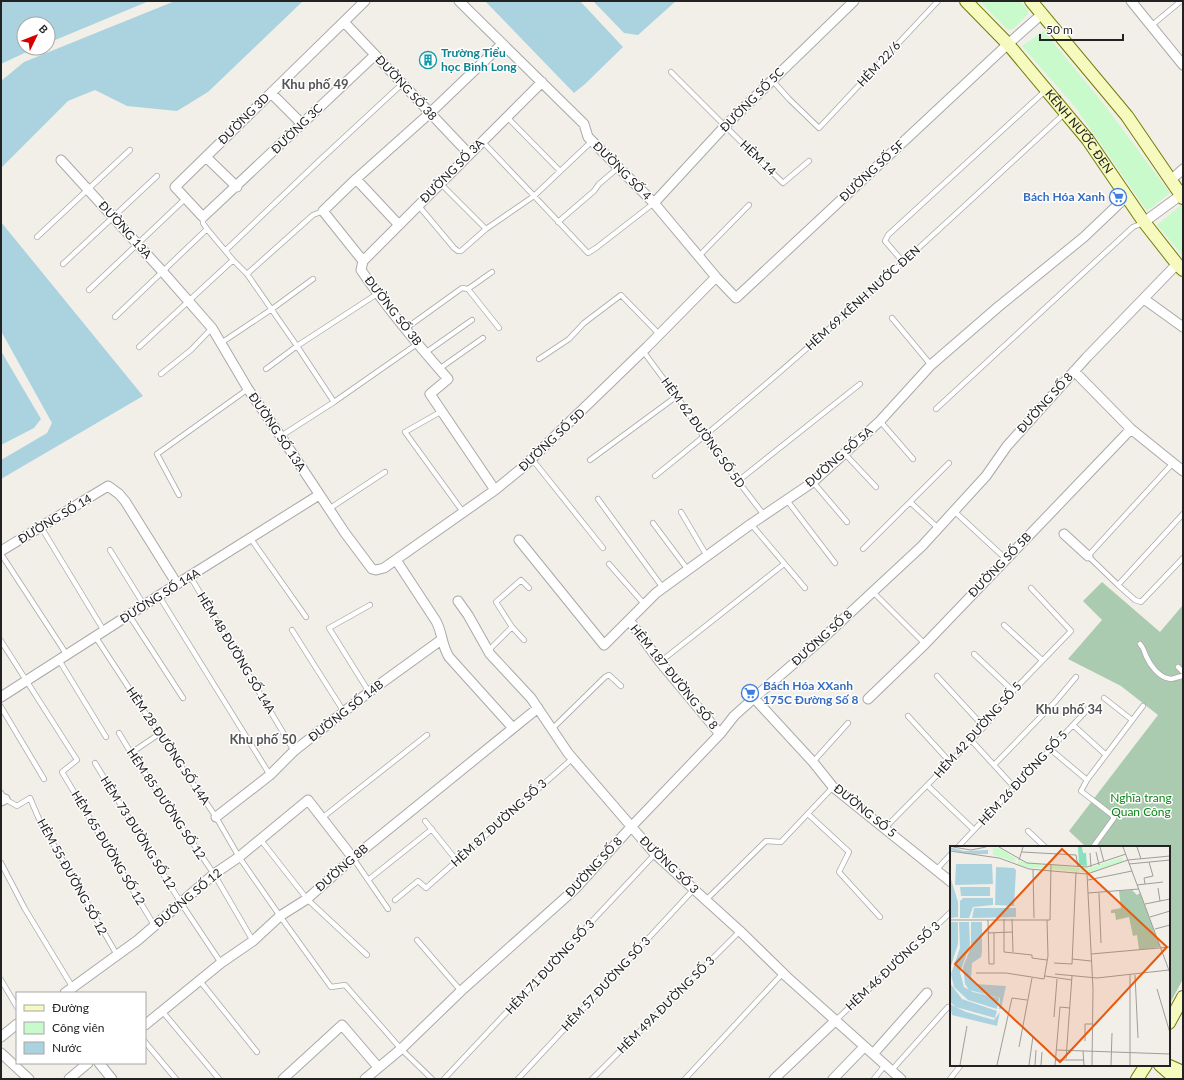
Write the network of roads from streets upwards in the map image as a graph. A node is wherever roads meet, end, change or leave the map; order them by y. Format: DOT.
graph roads {
  1 [pos="365,1"];
  2 [pos="459,1"];
  3 [pos="854,1"];
  4 [pos="966,1"];
  5 [pos="1031,1"];
  6 [pos="1131,1"];
  7 [pos="1042,14"];
  8 [pos="344,22"];
  9 [pos="502,44"];
  10 [pos="1008,44"];
  11 [pos="375,55"];
  12 [pos="1183,65"];
  13 [pos="542,82"];
  14 [pos="271,93"];
  15 [pos="430,113"];
  16 [pos="302,124"];
  17 [pos="469,154"];
  18 [pos="206,157"];
  19 [pos="61,160"];
  20 [pos="1183,169"];
  21 [pos="356,179"];
  22 [pos="1171,180"];
  23 [pos="237,187"];
  24 [pos="1182,196"];
  25 [pos="1126,197"];
  26 [pos="654,202"];
  27 [pos="203,218"];
  28 [pos="1144,222"];
  29 [pos="399,225"];
  30 [pos="363,261"];
  31 [pos="1180,267"];
  32 [pos="716,277"];
  33 [pos="1144,299"];
  34 [pos="188,301"];
  35 [pos="1183,327"];
  36 [pos="1074,371"];
  37 [pos="1131,428"];
  38 [pos="1183,471"];
  39 [pos="495,490"];
  40 [pos="319,495"];
  41 [pos="1064,534"];
  42 [pos="519,540"];
  43 [pos="1,552"];
  44 [pos="1088,556"];
  45 [pos="396,560"];
  46 [pos="367,564"];
  47 [pos="177,584"];
  48 [pos="458,601"];
  49 [pos="629,620"];
  50 [pos="441,640"];
  51 [pos="1,697"];
  52 [pos="754,698"];
  53 [pos="868,699"];
  54 [pos="538,708"];
  55 [pos="513,728"];
  56 [pos="720,734"];
  57 [pos="216,817"];
  58 [pos="631,827"];
  59 [pos="353,858"];
  60 [pos="950,881"];
  61 [pos="69,990"];
  62 [pos="927,993"];
  63 [pos="1183,997"];
  64 [pos="836,1020"];
  65 [pos="1170,1021"];
  66 [pos="146,1024"];
  67 [pos="16,1025"];
  68 [pos="1,1037"];
  69 [pos="864,1047"];
  70 [pos="1,1053"];
  71 [pos="873,1054"];
  72 [pos="87,1064"];
  73 [pos="100,1064"];
  74 [pos="1145,1066"];
  75 [pos="1161,1066"];
  76 [pos="1169,1066"];
  77 [pos="378,1067"];
  78 [pos="1183,1072"];
  79 [pos="29,1079"];
  80 [pos="69,1079"];
  81 [pos="112,1079"];
  82 [pos="283,1079"];
  83 [pos="365,1079"];
  84 [pos="774,1079"];
  85 [pos="833,1079"];
  86 [pos="901,1079"];
  87 [pos="1138,1079"];
  88 [pos="1176,1079"];
  1 -- 8 [label="street, ĐƯỜNG 3D"];
  2 -- 9 [label="street, ĐƯỜNG SỐ 4"];
  3 -- 26 [label="street, ĐƯỜNG SỐ 5C"];
  4 -- 10 [label="street, KÊNH NƯỚC ĐEN"];
  5 -- 7 [label="street"];
  6 -- 12 [label="street"];
  7 -- 10 [label="street, ĐƯỜNG SỐ 5F"];
  7 -- 22 [label="street"];
  8 -- 11 [label="street, ĐƯỜNG SỐ 38"];
  8 -- 14 [label="street, ĐƯỜNG 3D"];
  9 -- 13 [label="street, ĐƯỜNG SỐ 4"];
  9 -- 15 [label="street"];
  10 -- 25 [label="street, KÊNH NƯỚC ĐEN"];
  10 -- 32 [label="street, ĐƯỜNG SỐ 5F"];
  11 -- 15 [label="street, ĐƯỜNG SỐ 38"];
  11 -- 16 [label="street, ĐƯỜNG 3C"];
  13 -- 17 [label="street, ĐƯỜNG SỐ 3A"];
  13 -- 26 [label="street, ĐƯỜNG SỐ 4"];
  14 -- 16 [label="street"];
  14 -- 18 [label="street, ĐƯỜNG 3D"];
  15 -- 17 [label="street, ĐƯỜNG SỐ 38"];
  15 -- 21 [label="street"];
  16 -- 23 [label="street, ĐƯỜNG 3C"];
  17 -- 29 [label="street, ĐƯỜNG SỐ 3A"];
  18 -- 23 [label="street"];
  18 -- 27 [label="street, ĐƯỜNG 3D"];
  19 -- 34 [label="street, ĐƯỜNG 13A"];
  20 -- 22 [label="street"];
  21 -- 29 [label="street"];
  21 -- 30 [label="street, ĐƯỜNG SỐ 3B"];
  22 -- 24 [label="street"];
  23 -- 27 [label="street, ĐƯỜNG 3C"];
  24 -- 28 [label="street"];
  25 -- 28 [label="street, KÊNH NƯỚC ĐEN"];
  25 -- 49 [label="street, ĐƯỜNG SỐ 5A"];
  26 -- 32 [label="street, ĐƯỜNG SỐ 4"];
  28 -- 31 [label="street, KÊNH NƯỚC ĐEN"];
  29 -- 30 [label="street, ĐƯỜNG SỐ 3A"];
  30 -- 39 [label="street, ĐƯỜNG SỐ 3B"];
  31 -- 33 [label="street, ĐƯỜNG SỐ 8"];
  32 -- 39 [label="street, ĐƯỜNG SỐ 5D"];
  33 -- 35 [label="street"];
  33 -- 36 [label="street, ĐƯỜNG SỐ 8"];
  34 -- 40 [label="street, ĐƯỜNG SỐ 13A"];
  36 -- 37 [label="street"];
  36 -- 52 [label="street, ĐƯỜNG SỐ 8"];
  37 -- 38 [label="street"];
  37 -- 53 [label="street, ĐƯỜNG SỐ 5B"];
  39 -- 45 [label="street, ĐƯỜNG SỐ 5D"];
  40 -- 46 [label="street, ĐƯỜNG SỐ 13A"];
  40 -- 47 [label="street, ĐƯỜNG SỐ 14A"];
  41 -- 44 [label="street"];
  42 -- 49 [label="street, ĐƯỜNG SỐ 5A"];
  43 -- 47 [label="street, ĐƯỜNG SỐ 14"];
  45 -- 46 [label="street, ĐƯỜNG SỐ 5D"];
  45 -- 50 [label="street"];
  47 -- 51 [label="street, ĐƯỜNG SỐ 14A"];
  48 -- 54 [label="street, ĐƯỜNG SỐ 3"];
  49 -- 56 [label="street, HẺM 187 ĐƯỜNG SỐ 8"];
  50 -- 55 [label="street"];
  50 -- 57 [label="street, ĐƯỜNG SỐ 14B"];
  52 -- 56 [label="street, ĐƯỜNG SỐ 8"];
  52 -- 60 [label="street, ĐƯỜNG SỐ 5"];
  54 -- 55 [label="street, ĐƯỜNG 8B"];
  54 -- 58 [label="street, ĐƯỜNG SỐ 3"];
  55 -- 59 [label="street, ĐƯỜNG 8B"];
  56 -- 58 [label="street, ĐƯỜNG SỐ 8"];
  58 -- 64 [label="street, ĐƯỜNG SỐ 3"];
  58 -- 77 [label="street, ĐƯỜNG SỐ 8"];
  59 -- 61 [label="street, ĐƯỜNG SỐ 12"];
  59 -- 66 [label="street, ĐƯỜNG 8B"];
  62 -- 71 [label="street"];
  63 -- 65 [label="street"];
  64 -- 69 [label="street, ĐƯỜNG SỐ 3"];
  64 -- 84 [label="street"];
  67 -- 68 [label="street"];
  69 -- 71 [label="street, ĐƯỜNG SỐ 3"];
  69 -- 85 [label="street"];
  70 -- 79 [label="street"];
  71 -- 86 [label="street, ĐƯỜNG SỐ 3"];
  72 -- 80 [label="street"];
  73 -- 81 [label="street"];
  74 -- 87 [label="street"];
  75 -- 88 [label="street"];
  76 -- 78 [label="street"];
  77 -- 82 [label="street"];
  77 -- 83 [label="street, ĐƯỜNG SỐ 8"];
}
